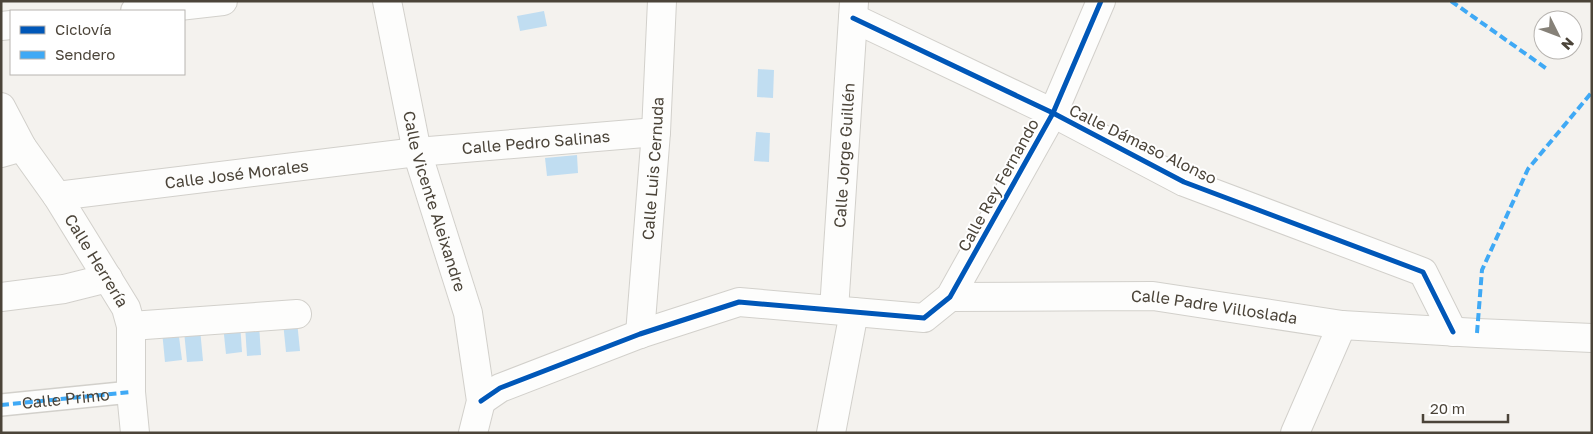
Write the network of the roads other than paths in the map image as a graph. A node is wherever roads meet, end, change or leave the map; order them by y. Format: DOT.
graph roads {
  1 [pos="224,1"];
  2 [pos="387,1"];
  3 [pos="662,1"];
  4 [pos="1101,1"];
  5 [pos="144,10"];
  6 [pos="854,10"];
  7 [pos="1,107"];
  8 [pos="1053,113"];
  9 [pos="656,132"];
  10 [pos="12,150"];
  11 [pos="417,152"];
  12 [pos="57,196"];
  13 [pos="108,278"];
  14 [pos="1,297"];
  15 [pos="950,297"];
  16 [pos="844,311"];
  17 [pos="297,314"];
  18 [pos="1342,325"];
  19 [pos="131,326"];
  20 [pos="1465,332"];
  21 [pos="640,334"];
  22 [pos="1592,338"];
  23 [pos="131,392"];
  24 [pos="481,401"];
  25 [pos="1,405"];
  26 [pos="135,433"];
  27 [pos="473,433"];
  28 [pos="831,433"];
  29 [pos="1295,433"];
  1 -- 5 [label="street"];
  2 -- 11 [label="street, Calle Vicente Aleixandre"];
  3 -- 9 [label="street, Calle Luis Cernuda"];
  4 -- 8 [label="street, Calle Rey Fernando"];
  6 -- 8 [label="street, Calle Dámaso Alonso"];
  6 -- 16 [label="street, Calle Jorge Guillén"];
  7 -- 10 [label="street, Calle Herrería"];
  8 -- 15 [label="street, Calle Rey Fernando"];
  8 -- 20 [label="street, Calle Dámaso Alonso"];
  9 -- 11 [label="street, Calle Pedro Salinas"];
  9 -- 21 [label="street, Calle Luis Cernuda"];
  10 -- 12 [label="street, Calle Herrería"];
  11 -- 12 [label="street, Calle José Morales"];
  11 -- 24 [label="street, Calle Vicente Aleixandre"];
  12 -- 13 [label="street, Calle Herrería"];
  13 -- 14 [label="street"];
  13 -- 19 [label="street, Calle Herrería"];
  15 -- 16 [label="street"];
  15 -- 18 [label="street, Calle Padre Villoslada"];
  16 -- 21 [label="street"];
  16 -- 28 [label="street, Calle Jorge Guillén"];
  17 -- 19 [label="street"];
  18 -- 20 [label="street, Calle Padre Villoslada"];
  18 -- 29 [label="street"];
  19 -- 23 [label="street, Calle Herrería"];
  20 -- 22 [label="street, Calle Padre Villoslada"];
  21 -- 24 [label="street"];
  23 -- 25 [label="street, Calle Primo"];
  23 -- 26 [label="street, Calle Herrería"];
  24 -- 27 [label="street"];
}
